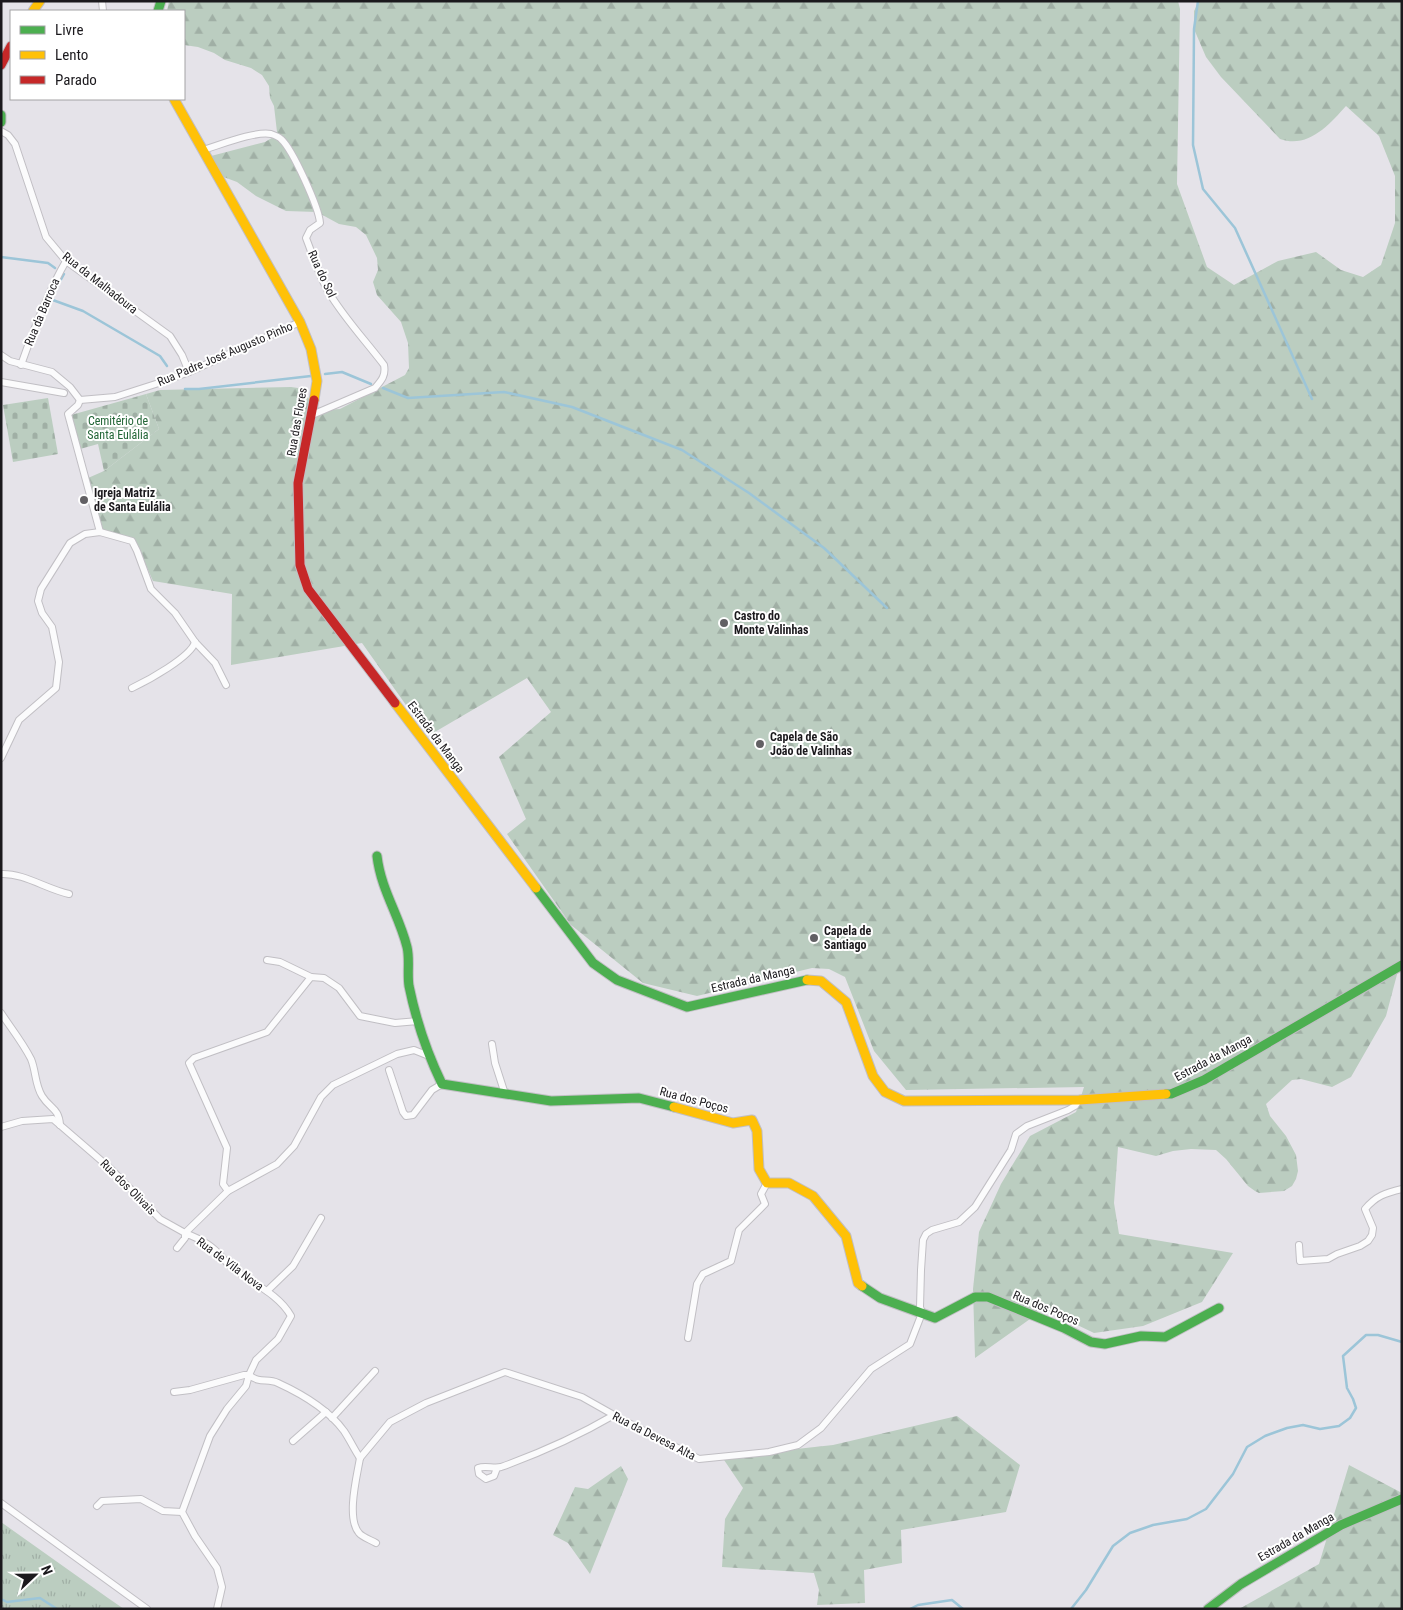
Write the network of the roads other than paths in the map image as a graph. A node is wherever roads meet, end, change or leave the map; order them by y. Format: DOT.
graph roads {
  1 [pos="10,48"];
  2 [pos="1,64"];
  3 [pos="175,100"];
  4 [pos="1,115"];
  5 [pos="1,122"];
  6 [pos="1,131"];
  7 [pos="203,150"];
  8 [pos="66,260"];
  9 [pos="300,322"];
  10 [pos="1,355"];
  11 [pos="22,365"];
  12 [pos="188,372"];
  13 [pos="1,382"];
  14 [pos="64,392"];
  15 [pos="80,400"];
  16 [pos="312,415"];
  17 [pos="100,532"];
  18 [pos="195,642"];
  19 [pos="372,672"];
  20 [pos="226,685"];
  21 [pos="132,688"];
  22 [pos="1,758"];
  23 [pos="378,856"];
  24 [pos="1,874"];
  25 [pos="69,894"];
  26 [pos="267,960"];
  27 [pos="1402,965"];
  28 [pos="311,977"];
  29 [pos="1,1013"];
  30 [pos="418,1021"];
  31 [pos="492,1044"];
  32 [pos="429,1056"];
  33 [pos="389,1070"];
  34 [pos="442,1084"];
  35 [pos="505,1094"];
  36 [pos="1079,1100"];
  37 [pos="60,1125"];
  38 [pos="1,1127"];
  39 [pos="767,1183"];
  40 [pos="1402,1188"];
  41 [pos="228,1191"];
  42 [pos="321,1218"];
  43 [pos="185,1233"];
  44 [pos="1299,1245"];
  45 [pos="177,1248"];
  46 [pos="267,1291"];
  47 [pos="1219,1308"];
  48 [pos="922,1313"];
  49 [pos="688,1338"];
  50 [pos="375,1371"];
  51 [pos="249,1375"];
  52 [pos="174,1392"];
  53 [pos="326,1412"];
  54 [pos="614,1415"];
  55 [pos="332,1418"];
  56 [pos="292,1441"];
  57 [pos="360,1458"];
  58 [pos="497,1468"];
  59 [pos="1402,1499"];
  60 [pos="1,1503"];
  61 [pos="96,1506"];
  62 [pos="182,1512"];
  63 [pos="376,1542"];
  64 [pos="147,1609"];
  65 [pos="217,1609"];
  66 [pos="1208,1609"];
  1 -- 2 [label="street"];
  3 -- 7 [label="street, Rua das Flores"];
  4 -- 5 [label="street"];
  6 -- 8 [label="street, Rua da Malhadoura"];
  7 -- 9 [label="street, Rua das Flores"];
  7 -- 16 [label="street, Rua do Sol"];
  8 -- 11 [label="street, Rua da Barroca"];
  8 -- 12 [label="street, Rua da Malhadoura"];
  9 -- 12 [label="street, Rua Padre José Augusto Pinho"];
  9 -- 16 [label="street, Rua das Flores"];
  10 -- 11 [label="street"];
  11 -- 15 [label="street"];
  12 -- 15 [label="street, Rua Padre José Augusto Pinho"];
  13 -- 14 [label="street"];
  15 -- 17 [label="street"];
  16 -- 19 [label="street, Rua das Flores"];
  17 -- 18 [label="street"];
  17 -- 22 [label="street"];
  18 -- 20 [label="street"];
  18 -- 21 [label="street"];
  19 -- 36 [label="street, Estrada da Manga"];
  23 -- 30 [label="street"];
  24 -- 25 [label="street"];
  26 -- 28 [label="street"];
  27 -- 36 [label="street, Estrada da Manga"];
  28 -- 30 [label="street"];
  28 -- 41 [label="street"];
  29 -- 37 [label="street"];
  30 -- 32 [label="street"];
  31 -- 35 [label="street"];
  32 -- 34 [label="street"];
  32 -- 41 [label="street"];
  33 -- 34 [label="street"];
  34 -- 35 [label="street, Rua dos Poços"];
  35 -- 39 [label="street, Rua dos Poços"];
  36 -- 48 [label="street, Rua da Devesa Alta"];
  37 -- 38 [label="street, Rua dos Olivais"];
  37 -- 43 [label="street, Rua dos Olivais"];
  39 -- 48 [label="street, Rua dos Poços"];
  39 -- 49 [label="street"];
  40 -- 44 [label="street"];
  41 -- 43 [label="street"];
  42 -- 46 [label="street"];
  43 -- 45 [label="street"];
  43 -- 46 [label="street, Rua de Vila Nova"];
  46 -- 51 [label="street, Rua de Vila Nova"];
  47 -- 48 [label="street, Rua dos Poços"];
  48 -- 54 [label="street, Rua da Devesa Alta"];
  50 -- 55 [label="street"];
  51 -- 52 [label="street"];
  51 -- 53 [label="street"];
  51 -- 62 [label="street, Rua de Vila Nova"];
  53 -- 55 [label="street"];
  53 -- 56 [label="street"];
  54 -- 57 [label="street, Rua da Devesa Alta"];
  54 -- 58 [label="street"];
  55 -- 57 [label="street"];
  57 -- 63 [label="street"];
  59 -- 66 [label="street, Estrada da Manga"];
  60 -- 64 [label="street"];
  61 -- 62 [label="street"];
  62 -- 65 [label="street"];
}
